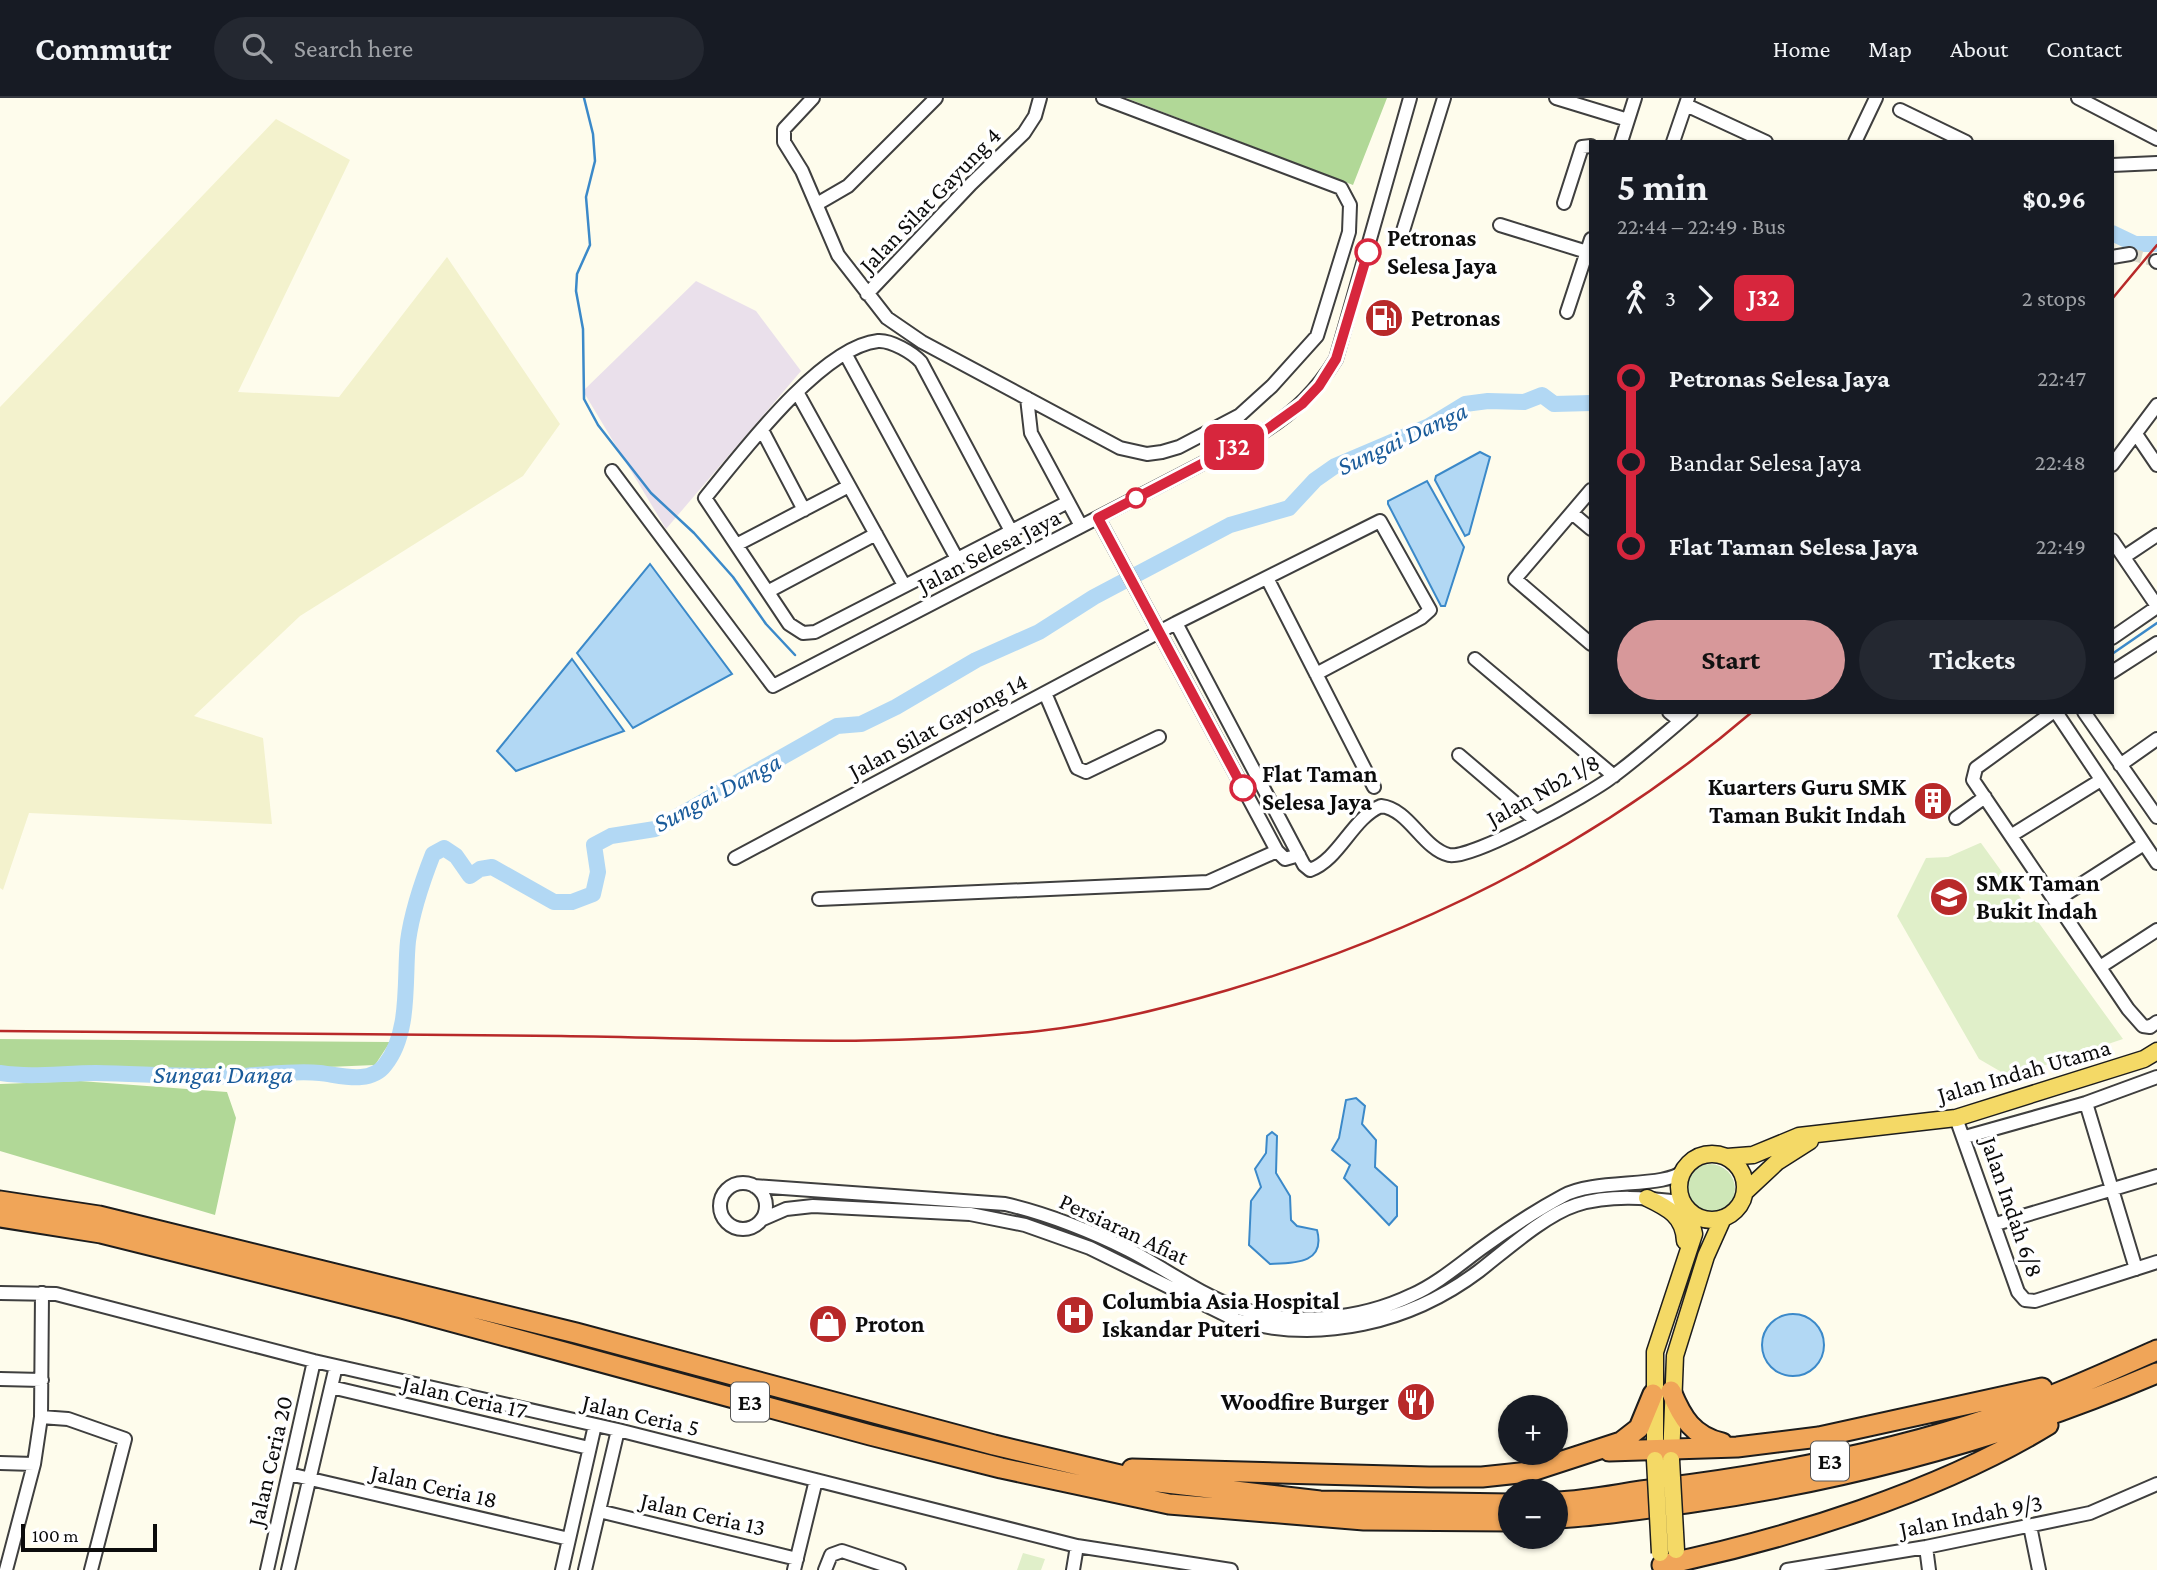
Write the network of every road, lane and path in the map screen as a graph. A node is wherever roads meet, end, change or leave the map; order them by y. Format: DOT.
graph roads {
  1 [pos="813,98"];
  2 [pos="936,98"];
  3 [pos="1040,98"];
  4 [pos="1103,98"];
  5 [pos="1410,98"];
  6 [pos="1444,98"];
  7 [pos="1556,98"];
  8 [pos="1635,98"];
  9 [pos="1876,98"];
  10 [pos="2078,98"];
  11 [pos="1687,101"];
  12 [pos="1900,110"];
  13 [pos="1628,120"];
  14 [pos="2157,139"];
  15 [pos="1622,140"];
  16 [pos="1674,140"];
  17 [pos="1760,140"];
  18 [pos="1856,140"];
  19 [pos="1962,140"];
  20 [pos="1589,146"];
  21 [pos="2157,163"];
  22 [pos="2114,165"];
  23 [pos="1564,203"];
  24 [pos="817,204"];
  25 [pos="1500,225"];
  26 [pos="1402,234"];
  27 [pos="1589,246"];
  28 [pos="2130,254"];
  29 [pos="2114,257"];
  30 [pos="867,295"];
  31 [pos="1567,312"];
  32 [pos="846,355"];
  33 [pos="797,392"];
  34 [pos="1027,398"];
  35 [pos="2157,405"];
  36 [pos="762,430"];
  37 [pos="2136,434"];
  38 [pos="2114,462"];
  39 [pos="2157,465"];
  40 [pos="612,471"];
  41 [pos="849,486"];
  42 [pos="1589,492"];
  43 [pos="1068,502"];
  44 [pos="804,510"];
  45 [pos="1572,513"];
  46 [pos="1098,518"];
  47 [pos="1082,526"];
  48 [pos="1589,527"];
  49 [pos="1011,531"];
  50 [pos="876,534"];
  51 [pos="2157,535"];
  52 [pos="2114,543"];
  53 [pos="738,544"];
  54 [pos="956,557"];
  55 [pos="2124,557"];
  56 [pos="1267,578"];
  57 [pos="904,585"];
  58 [pos="769,591"];
  59 [pos="2157,607"];
  60 [pos="1176,623"];
  61 [pos="1156,625"];
  62 [pos="2114,637"];
  63 [pos="1589,642"];
  64 [pos="2157,643"];
  65 [pos="1475,659"];
  66 [pos="2114,671"];
  67 [pos="1316,674"];
  68 [pos="1045,693"];
  69 [pos="1671,714"];
  70 [pos="1689,714"];
  71 [pos="2051,714"];
  72 [pos="2055,714"];
  73 [pos="2085,714"];
  74 [pos="1680,722"];
  75 [pos="1159,737"];
  76 [pos="2157,739"];
  77 [pos="1458,755"];
  78 [pos="2120,765"];
  79 [pos="1614,776"];
  80 [pos="2101,779"];
  81 [pos="1374,787"];
  82 [pos="1985,797"];
  83 [pos="2157,817"];
  84 [pos="1956,818"];
  85 [pos="1535,820"];
  86 [pos="2012,835"];
  87 [pos="2144,844"];
  88 [pos="1277,851"];
  89 [pos="1299,855"];
  90 [pos="735,858"];
  91 [pos="2157,863"];
  92 [pos="819,899"];
  93 [pos="2055,901"];
  94 [pos="2157,930"];
  95 [pos="2100,967"];
  96 [pos="2154,1025"];
  97 [pos="2157,1051"];
  98 [pos="2157,1077"];
  99 [pos="2086,1103"];
  100 [pos="1956,1118"];
  101 [pos="1818,1136"];
  102 [pos="1965,1137"];
  103 [pos="1727,1157"];
  104 [pos="1684,1170"];
  105 [pos="2157,1176"];
  106 [pos="754,1186"];
  107 [pos="1580,1189"];
  108 [pos="2111,1189"];
  109 [pos="1745,1192"];
  110 [pos="1647,1198"];
  111 [pos="0,1201"];
  112 [pos="1583,1203"];
  113 [pos="1685,1206"];
  114 [pos="0,1217"];
  115 [pos="1723,1218"];
  116 [pos="763,1219"];
  117 [pos="1996,1224"];
  118 [pos="1129,1251"];
  119 [pos="1145,1260"];
  120 [pos="2157,1262"];
  121 [pos="1122,1263"];
  122 [pos="1685,1265"];
  123 [pos="2136,1269"];
  124 [pos="1137,1272"];
  125 [pos="0,1293"];
  126 [pos="42,1293"];
  127 [pos="1259,1320"];
  128 [pos="2157,1350"];
  129 [pos="314,1361"];
  130 [pos="336,1366"];
  131 [pos="2157,1373"];
  132 [pos="2095,1377"];
  133 [pos="0,1379"];
  134 [pos="42,1380"];
  135 [pos="331,1387"];
  136 [pos="1662,1392"];
  137 [pos="2088,1401"];
  138 [pos="41,1417"];
  139 [pos="595,1425"];
  140 [pos="618,1430"];
  141 [pos="1737,1447"];
  142 [pos="589,1448"];
  143 [pos="1663,1454"];
  144 [pos="1585,1455"];
  145 [pos="0,1463"];
  146 [pos="34,1464"];
  147 [pos="1096,1470"];
  148 [pos="289,1474"];
  149 [pos="310,1479"];
  150 [pos="816,1479"];
  151 [pos="2156,1487"];
  152 [pos="1568,1501"];
  153 [pos="1498,1504"];
  154 [pos="599,1511"];
  155 [pos="1568,1517"];
  156 [pos="1498,1521"];
  157 [pos="2030,1526"];
  158 [pos="569,1539"];
  159 [pos="5,1544"];
  160 [pos="1750,1544"];
  161 [pos="1077,1546"];
  162 [pos="1926,1547"];
  163 [pos="1669,1562"];
  164 [pos="795,1564"];
  165 [pos="292,1569"];
  166 [pos="6,1570"];
  167 [pos="92,1570"];
  168 [pos="267,1570"];
  169 [pos="562,1570"];
  170 [pos="585,1570"];
  171 [pos="825,1570"];
  172 [pos="899,1570"];
  173 [pos="1073,1570"];
  174 [pos="1231,1570"];
  175 [pos="1707,1570"];
  176 [pos="1787,1570"];
  177 [pos="1929,1570"];
  178 [pos="2039,1570"];
  1 -- 24 [label="street"];
  2 -- 24 [label="street"];
  3 -- 30 [label="street, Jalan Silat Gayung 4"];
  4 -- 34 [label="street"];
  5 -- 46 [label="street, Jalan Selesa Jaya"];
  6 -- 26 [label="street"];
  7 -- 13 [label="street"];
  8 -- 13 [label="street"];
  9 -- 18 [label="street"];
  10 -- 14 [label="street"];
  11 -- 16 [label="street"];
  11 -- 17 [label="street"];
  12 -- 19 [label="street"];
  13 -- 15 [label="street"];
  20 -- 23 [label="street"];
  21 -- 22 [label="street"];
  24 -- 30 [label="street"];
  25 -- 27 [label="street"];
  27 -- 31 [label="street"];
  28 -- 29 [label="street"];
  30 -- 34 [label="street"];
  32 -- 33 [label="street"];
  32 -- 49 [label="street"];
  32 -- 54 [label="street"];
  33 -- 36 [label="street"];
  33 -- 41 [label="street"];
  34 -- 43 [label="street"];
  35 -- 37 [label="street"];
  36 -- 44 [label="street"];
  36 -- 53 [label="street"];
  37 -- 38 [label="street"];
  37 -- 39 [label="street"];
  40 -- 47 [label="street, Jalan Selesa Jaya"];
  41 -- 44 [label="street"];
  41 -- 50 [label="street"];
  42 -- 45 [label="street"];
  43 -- 47 [label="street"];
  43 -- 49 [label="street"];
  44 -- 53 [label="street"];
  45 -- 48 [label="street"];
  45 -- 63 [label="street"];
  46 -- 47 [label="street, Jalan Selesa Jaya"];
  46 -- 61 [label="street"];
  49 -- 54 [label="street"];
  50 -- 57 [label="street"];
  50 -- 58 [label="street"];
  51 -- 55 [label="street"];
  52 -- 55 [label="street"];
  53 -- 58 [label="street"];
  54 -- 57 [label="street"];
  55 -- 59 [label="street"];
  56 -- 60 [label="street, Jalan Silat Gayong 14"];
  56 -- 67 [label="street"];
  56 -- 67 [label="street, Jalan Silat Gayong 14"];
  57 -- 58 [label="street"];
  59 -- 62 [label="street"];
  60 -- 61 [label="street, Jalan Silat Gayong 14"];
  60 -- 89 [label="street"];
  61 -- 68 [label="street, Jalan Silat Gayong 14"];
  61 -- 88 [label="street"];
  64 -- 66 [label="street"];
  65 -- 79 [label="street"];
  67 -- 81 [label="street"];
  68 -- 75 [label="street"];
  68 -- 90 [label="street, Jalan Silat Gayong 14"];
  69 -- 74 [label="street"];
  70 -- 74 [label="street, Jalan Nb2 1/8"];
  71 -- 82 [label="street"];
  72 -- 80 [label="street"];
  73 -- 78 [label="street"];
  74 -- 79 [label="street, Jalan Nb2 1/8"];
  76 -- 78 [label="street"];
  77 -- 85 [label="street"];
  78 -- 83 [label="street"];
  79 -- 85 [label="street, Jalan Nb2 1/8"];
  80 -- 86 [label="street"];
  80 -- 87 [label="street"];
  82 -- 84 [label="street"];
  82 -- 86 [label="street"];
  85 -- 89 [label="street, Jalan Nb2 1/8"];
  86 -- 93 [label="street"];
  87 -- 91 [label="street"];
  87 -- 93 [label="street"];
  88 -- 89 [label="street"];
  88 -- 92 [label="street"];
  93 -- 95 [label="street"];
  94 -- 95 [label="street"];
  95 -- 96 [label="street"];
  97 -- 100 [label="main road, Jalan Indah Utama"];
  98 -- 99 [label="street"];
  99 -- 102 [label="street"];
  99 -- 108 [label="street"];
  100 -- 101 [label="main road, Jalan Indah Utama"];
  100 -- 102 [label="street, Jalan Indah 6/8"];
  101 -- 103 [label="main road, Jalan Indah Utama"];
  101 -- 109 [label="main road"];
  102 -- 117 [label="street, Jalan Indah 6/8"];
  103 -- 104 [label="main road"];
  103 -- 109 [label="main road"];
  104 -- 107 [label="street, Persiaran Afiat"];
  104 -- 113 [label="main road"];
  105 -- 108 [label="street"];
  106 -- 116 [label="street"];
  106 -- 116 [label="street, Persiaran Afiat"];
  106 -- 118 [label="street, Persiaran Afiat"];
  107 -- 112 [label="street"];
  107 -- 127 [label="street, Persiaran Afiat"];
  108 -- 117 [label="street"];
  108 -- 123 [label="street"];
  109 -- 115 [label="main road"];
  110 -- 112 [label="street, Persiaran Afiat"];
  110 -- 113 [label="street, Persiaran Afiat"];
  110 -- 122 [label="main road"];
  111 -- 147 [label="highway, E3"];
  112 -- 127 [label="street, Persiaran Afiat"];
  113 -- 115 [label="main road"];
  113 -- 122 [label="main road"];
  114 -- 156 [label="highway, E3"];
  115 -- 136 [label="main road"];
  116 -- 121 [label="street, Persiaran Afiat"];
  117 -- 123 [label="street, Jalan Indah 6/8"];
  118 -- 119 [label="street, Persiaran Afiat"];
  118 -- 121 [label="street"];
  119 -- 124 [label="street"];
  119 -- 127 [label="street, Persiaran Afiat"];
  120 -- 123 [label="street"];
  121 -- 124 [label="street, Persiaran Afiat"];
  122 -- 136 [label="main road"];
  124 -- 127 [label="street, Persiaran Afiat"];
  125 -- 126 [label="street, Jalan Ceria 5"];
  126 -- 129 [label="street, Jalan Ceria 5"];
  126 -- 134 [label="street"];
  128 -- 132 [label="highway, E3"];
  129 -- 130 [label="street, Jalan Ceria 5"];
  129 -- 148 [label="street, Jalan Ceria 20"];
  130 -- 135 [label="street, Jalan Ceria 20"];
  130 -- 139 [label="street, Jalan Ceria 5"];
  131 -- 137 [label="highway, E3"];
  132 -- 141 [label="highway"];
  132 -- 152 [label="highway, E3"];
  133 -- 134 [label="street"];
  134 -- 138 [label="street"];
  135 -- 142 [label="street, Jalan Ceria 17"];
  135 -- 149 [label="street, Jalan Ceria 20"];
  136 -- 141 [label="highway"];
  136 -- 143 [label="main road"];
  136 -- 144 [label="highway"];
  137 -- 155 [label="highway, E3"];
  137 -- 160 [label="highway"];
  138 -- 146 [label="street"];
  138 -- 167 [label="street"];
  139 -- 140 [label="street, Jalan Ceria 5"];
  139 -- 142 [label="street"];
  140 -- 150 [label="street, Jalan Ceria 5"];
  140 -- 154 [label="street"];
  141 -- 143 [label="highway"];
  142 -- 158 [label="street"];
  143 -- 144 [label="highway"];
  143 -- 163 [label="main road, bridge"];
  144 -- 147 [label="highway"];
  145 -- 146 [label="street"];
  146 -- 159 [label="street"];
  147 -- 153 [label="highway, E3"];
  148 -- 149 [label="street, Jalan Ceria 18"];
  148 -- 168 [label="street, Jalan Ceria 20"];
  149 -- 158 [label="street, Jalan Ceria 18"];
  149 -- 165 [label="street, Jalan Ceria 20"];
  150 -- 161 [label="street, Jalan Ceria 5"];
  150 -- 164 [label="street"];
  151 -- 157 [label="street, Jalan Indah 9/3"];
  154 -- 164 [label="street, Jalan Ceria 13"];
  154 -- 170 [label="street"];
  157 -- 162 [label="street, Jalan Indah 9/3"];
  157 -- 178 [label="street"];
  158 -- 169 [label="street"];
  159 -- 166 [label="street"];
  160 -- 163 [label="highway"];
  160 -- 175 [label="highway"];
  161 -- 173 [label="street"];
  161 -- 174 [label="street, Jalan Ceria 5"];
  162 -- 176 [label="street, Jalan Indah 9/3"];
  162 -- 177 [label="street"];
  171 -- 172 [label="street"];
}
